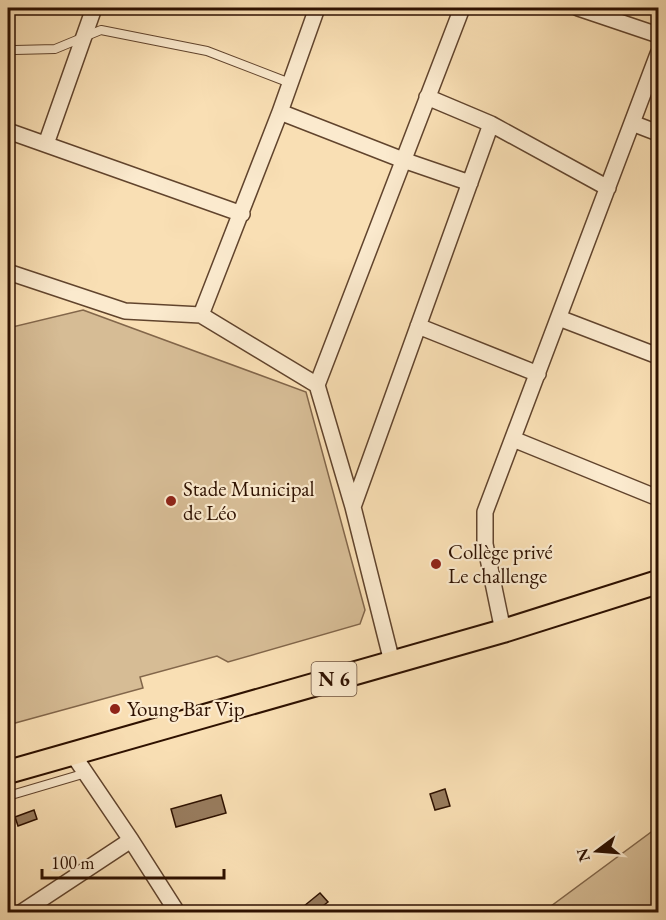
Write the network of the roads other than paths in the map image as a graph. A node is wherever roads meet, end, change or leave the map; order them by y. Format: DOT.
graph roads {
  1 [pos="94,8"];
  2 [pos="317,8"];
  3 [pos="462,8"];
  4 [pos="578,8"];
  5 [pos="605,12"];
  6 [pos="658,35"];
  7 [pos="83,36"];
  8 [pos="8,48"];
  9 [pos="658,54"];
  10 [pos="290,83"];
  11 [pos="428,97"];
  12 [pos="280,112"];
  13 [pos="632,123"];
  14 [pos="491,124"];
  15 [pos="8,130"];
  16 [pos="658,133"];
  17 [pos="46,144"];
  18 [pos="403,160"];
  19 [pos="470,183"];
  20 [pos="608,188"];
  21 [pos="242,214"];
  22 [pos="8,272"];
  23 [pos="201,315"];
  24 [pos="559,318"];
  25 [pos="418,326"];
  26 [pos="658,357"];
  27 [pos="538,374"];
  28 [pos="317,385"];
  29 [pos="513,439"];
  30 [pos="658,498"];
  31 [pos="352,507"];
  32 [pos="658,582"];
  33 [pos="503,631"];
  34 [pos="392,662"];
  35 [pos="72,753"];
  36 [pos="8,772"];
  37 [pos="86,773"];
  38 [pos="8,796"];
  39 [pos="131,840"];
  40 [pos="22,912"];
  41 [pos="177,912"];
  1 -- 7 [label="street"];
  2 -- 10 [label="street"];
  3 -- 11 [label="street"];
  4 -- 5 [label="street"];
  5 -- 6 [label="street"];
  7 -- 8 [label="lane"];
  7 -- 10 [label="lane"];
  7 -- 17 [label="street"];
  9 -- 13 [label="street"];
  10 -- 12 [label="street"];
  11 -- 14 [label="street"];
  11 -- 18 [label="street"];
  12 -- 18 [label="street"];
  12 -- 21 [label="street"];
  13 -- 16 [label="street"];
  13 -- 20 [label="street"];
  14 -- 19 [label="street"];
  14 -- 20 [label="street"];
  15 -- 17 [label="street"];
  17 -- 21 [label="street"];
  18 -- 19 [label="street"];
  18 -- 28 [label="street"];
  19 -- 25 [label="street"];
  20 -- 24 [label="street"];
  21 -- 23 [label="street"];
  22 -- 23 [label="street"];
  23 -- 28 [label="street"];
  24 -- 26 [label="street"];
  24 -- 27 [label="street"];
  25 -- 27 [label="street"];
  25 -- 31 [label="street"];
  27 -- 29 [label="street"];
  28 -- 31 [label="street"];
  29 -- 30 [label="street"];
  29 -- 33 [label="street"];
  31 -- 34 [label="street"];
  32 -- 33 [label="main road, N 6"];
  33 -- 34 [label="main road, N 6"];
  34 -- 35 [label="main road, N 6"];
  35 -- 36 [label="main road, N 6"];
  35 -- 37 [label="street"];
  37 -- 38 [label="lane"];
  37 -- 39 [label="street"];
  39 -- 40 [label="street"];
  39 -- 41 [label="street"];
}
